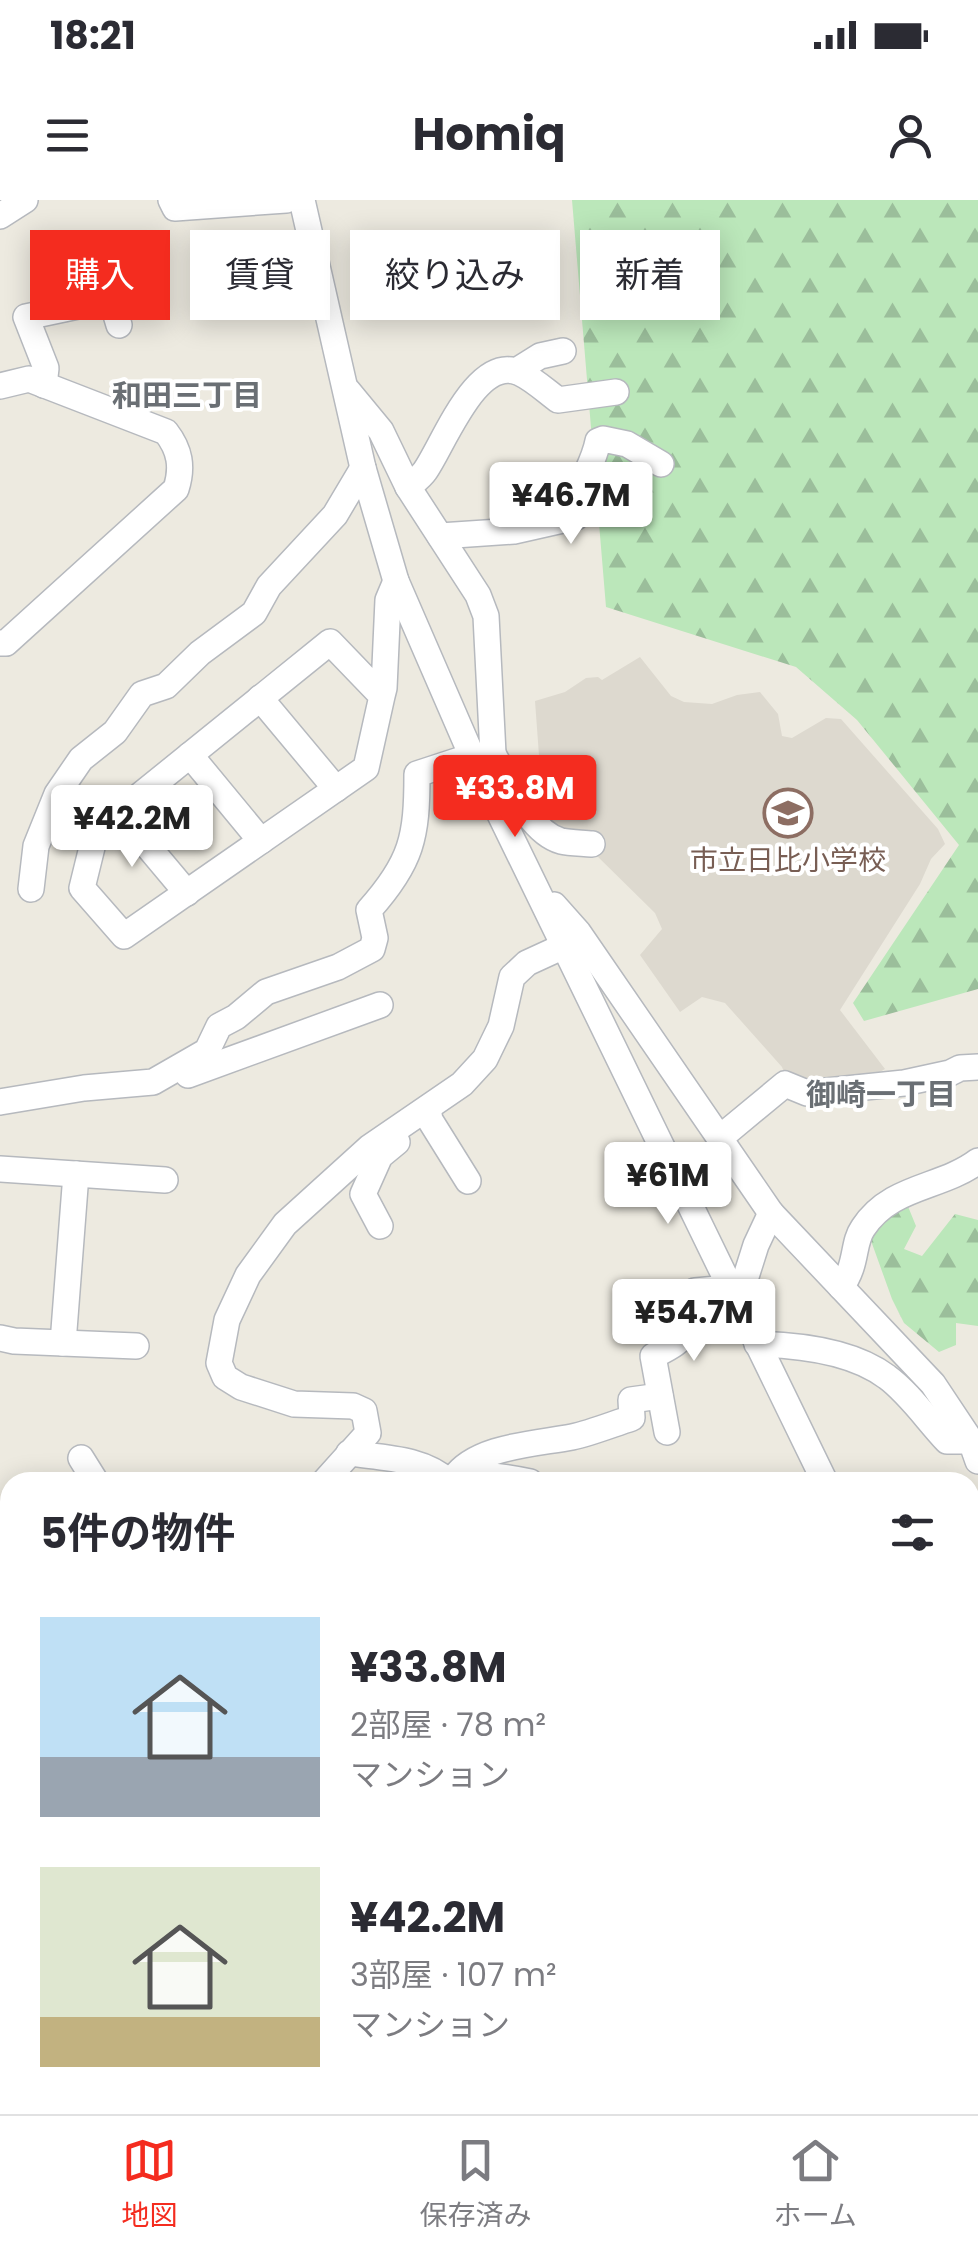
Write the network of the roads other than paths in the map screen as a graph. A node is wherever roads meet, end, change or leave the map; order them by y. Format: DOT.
graph roads {
  1 [pos="24,200"];
  2 [pos="171,200"];
  3 [pos="286,200"];
  4 [pos="302,200"];
  5 [pos="0,216"];
  6 [pos="30,316"];
  7 [pos="118,320"];
  8 [pos="119,324"];
  9 [pos="563,351"];
  10 [pos="516,371"];
  11 [pos="44,385"];
  12 [pos="0,386"];
  13 [pos="345,388"];
  14 [pos="616,392"];
  15 [pos="661,464"];
  16 [pos="363,468"];
  17 [pos="408,486"];
  18 [pos="440,536"];
  19 [pos="396,581"];
  20 [pos="0,642"];
  21 [pos="382,696"];
  22 [pos="260,698"];
  23 [pos="190,755"];
  24 [pos="480,758"];
  25 [pos="336,789"];
  26 [pos="119,812"];
  27 [pos="260,841"];
  28 [pos="592,844"];
  29 [pos="536,887"];
  30 [pos="32,889"];
  31 [pos="188,893"];
  32 [pos="564,946"];
  33 [pos="380,1005"];
  34 [pos="978,1066"];
  35 [pos="153,1082"];
  36 [pos="0,1102"];
  37 [pos="429,1115"];
  38 [pos="721,1138"];
  39 [pos="978,1161"];
  40 [pos="0,1169"];
  41 [pos="76,1174"];
  42 [pos="166,1180"];
  43 [pos="468,1181"];
  44 [pos="772,1213"];
  45 [pos="380,1226"];
  46 [pos="841,1287"];
  47 [pos="733,1296"];
  48 [pos="0,1338"];
  49 [pos="63,1343"];
  50 [pos="757,1344"];
  51 [pos="136,1346"];
  52 [pos="660,1396"];
  53 [pos="667,1432"];
  54 [pos="975,1451"];
  55 [pos="349,1453"];
  56 [pos="81,1458"];
  57 [pos="90,1472"];
  58 [pos="333,1472"];
  59 [pos="434,1472"];
  60 [pos="457,1472"];
  61 [pos="819,1472"];
  1 -- 5 [label="street"];
  2 -- 3 [label="street"];
  4 -- 13 [label="street"];
  6 -- 11 [label="street"];
  7 -- 8 [label="street"];
  9 -- 10 [label="street"];
  10 -- 14 [label="street"];
  10 -- 17 [label="street"];
  11 -- 12 [label="street"];
  11 -- 20 [label="street"];
  13 -- 16 [label="street"];
  13 -- 17 [label="street"];
  15 -- 18 [label="street"];
  16 -- 19 [label="street"];
  16 -- 30 [label="street"];
  17 -- 18 [label="street"];
  18 -- 24 [label="street"];
  19 -- 21 [label="street"];
  19 -- 24 [label="street"];
  21 -- 22 [label="street"];
  21 -- 25 [label="street"];
  22 -- 23 [label="street"];
  22 -- 25 [label="street"];
  23 -- 26 [label="street"];
  23 -- 27 [label="street"];
  24 -- 28 [label="street"];
  24 -- 29 [label="street"];
  24 -- 35 [label="street"];
  25 -- 27 [label="street"];
  26 -- 31 [label="street"];
  26 -- 31 [label="street"];
  27 -- 31 [label="street"];
  29 -- 32 [label="street"];
  29 -- 38 [label="street"];
  32 -- 37 [label="street"];
  32 -- 47 [label="street"];
  33 -- 35 [label="street"];
  34 -- 38 [label="street"];
  35 -- 36 [label="street"];
  37 -- 43 [label="street"];
  37 -- 45 [label="street"];
  37 -- 55 [label="street"];
  38 -- 44 [label="street"];
  39 -- 46 [label="street"];
  40 -- 41 [label="street"];
  41 -- 42 [label="street"];
  41 -- 49 [label="street"];
  44 -- 46 [label="street"];
  44 -- 47 [label="street"];
  46 -- 54 [label="street"];
  47 -- 50 [label="street"];
  47 -- 52 [label="street"];
  48 -- 49 [label="street"];
  49 -- 51 [label="street"];
  50 -- 54 [label="street"];
  50 -- 61 [label="street"];
  52 -- 53 [label="street"];
  52 -- 60 [label="street"];
  55 -- 58 [label="street"];
  55 -- 59 [label="street"];
  56 -- 57 [label="street"];
}
